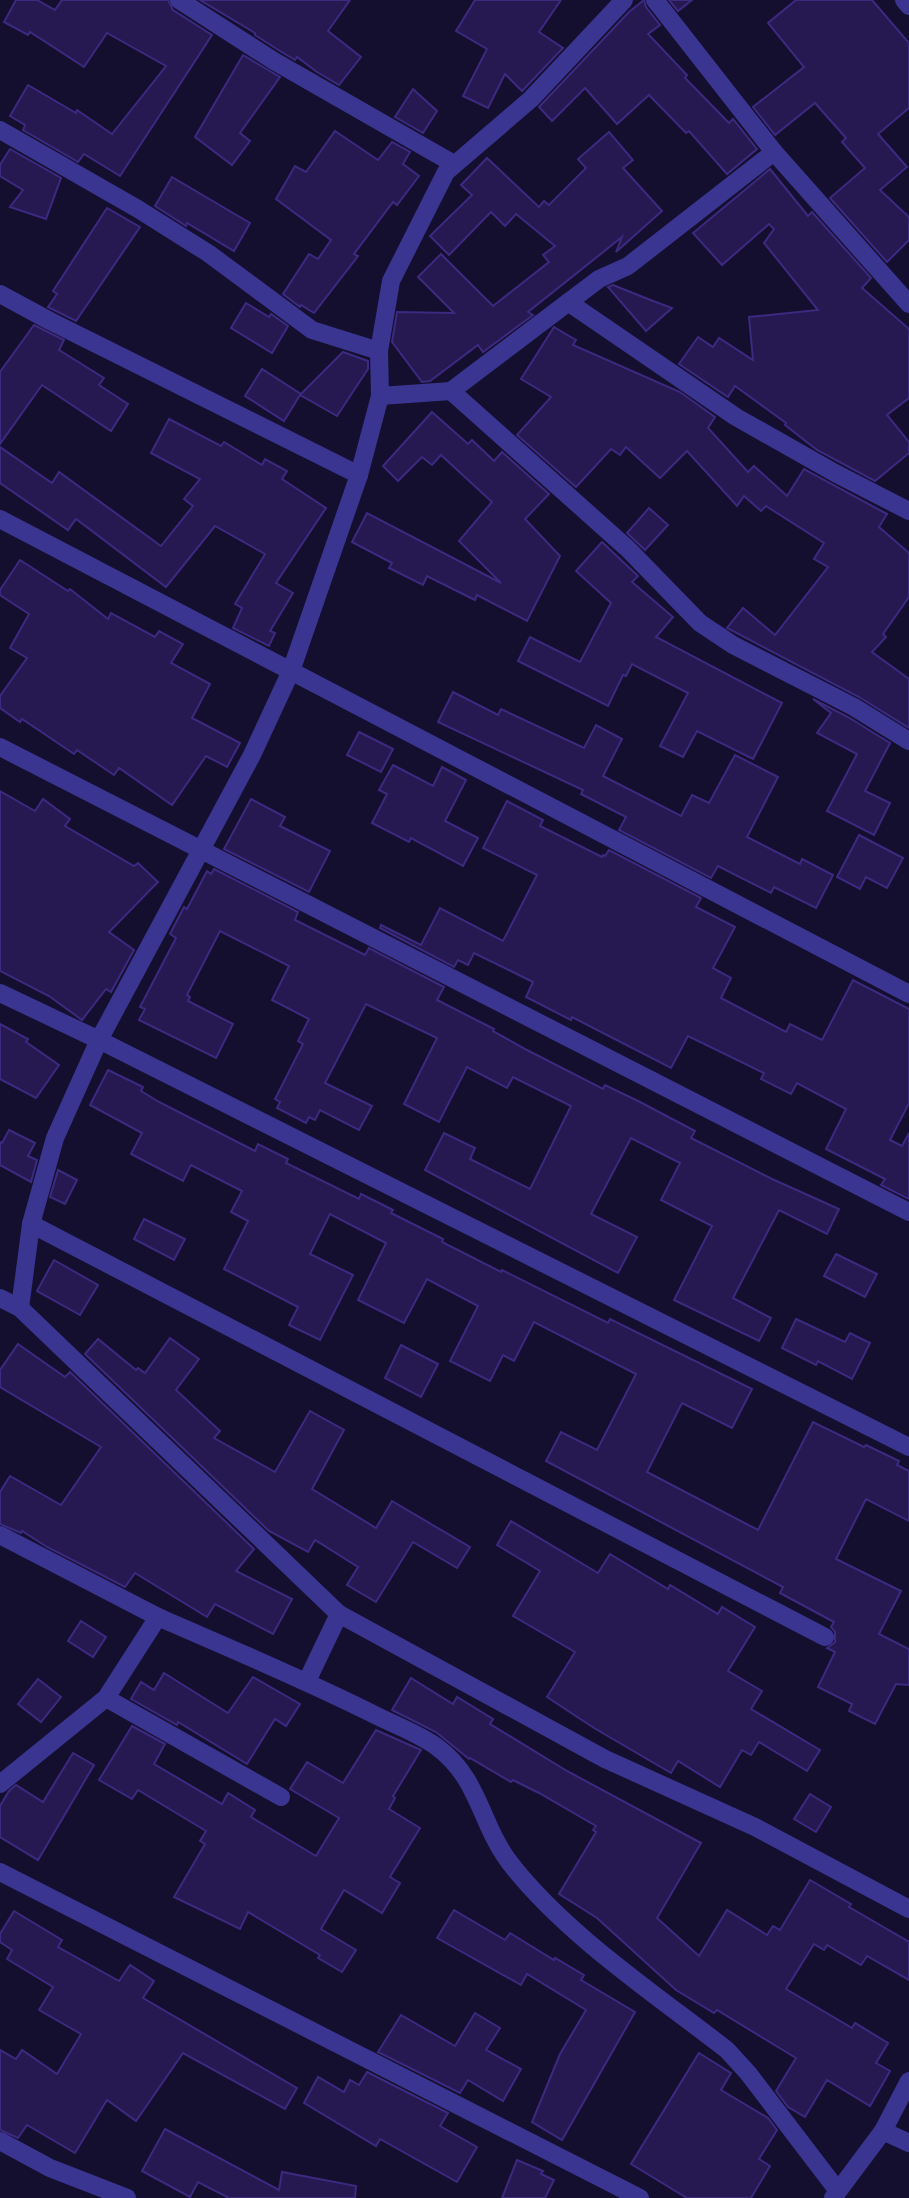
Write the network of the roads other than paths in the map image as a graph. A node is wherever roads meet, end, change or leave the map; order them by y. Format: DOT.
graph roads {
  1 [pos="179,0"];
  2 [pos="624,0"];
  3 [pos="655,0"];
  4 [pos="904,0"];
  5 [pos="909,6"];
  6 [pos="0,130"];
  7 [pos="774,152"];
  8 [pos="454,164"];
  9 [pos="0,294"];
  10 [pos="569,302"];
  11 [pos="909,304"];
  12 [pos="379,351"];
  13 [pos="451,391"];
  14 [pos="380,396"];
  15 [pos="359,475"];
  16 [pos="909,511"];
  17 [pos="0,519"];
  18 [pos="291,671"];
  19 [pos="909,741"];
  20 [pos="0,747"];
  21 [pos="200,850"];
  22 [pos="0,993"];
  23 [pos="909,994"];
  24 [pos="99,1040"];
  25 [pos="909,1212"];
  26 [pos="31,1224"];
  27 [pos="0,1298"];
  28 [pos="20,1308"];
  29 [pos="909,1447"];
  30 [pos="0,1535"];
  31 [pos="339,1614"];
  32 [pos="158,1617"];
  33 [pos="825,1637"];
  34 [pos="307,1681"];
  35 [pos="106,1698"];
  36 [pos="0,1784"];
  37 [pos="281,1797"];
  38 [pos="0,1872"];
  39 [pos="909,1909"];
  40 [pos="909,2081"];
  41 [pos="883,2131"];
  42 [pos="0,2140"];
  43 [pos="909,2143"];
  44 [pos="835,2194"];
  45 [pos="127,2198"];
  46 [pos="640,2198"];
  1 -- 8 [label="street"];
  2 -- 8 [label="street"];
  3 -- 7 [label="street"];
  4 -- 5 [label="street"];
  6 -- 12 [label="street"];
  7 -- 10 [label="street"];
  7 -- 11 [label="street"];
  8 -- 12 [label="street"];
  9 -- 15 [label="street"];
  10 -- 13 [label="street"];
  10 -- 16 [label="street"];
  12 -- 14 [label="street"];
  13 -- 14 [label="street"];
  13 -- 19 [label="street"];
  14 -- 15 [label="street"];
  15 -- 18 [label="street"];
  17 -- 18 [label="street"];
  18 -- 21 [label="street"];
  18 -- 23 [label="street"];
  20 -- 21 [label="street"];
  21 -- 24 [label="street"];
  21 -- 25 [label="street"];
  22 -- 24 [label="street"];
  24 -- 26 [label="street"];
  24 -- 29 [label="street"];
  26 -- 28 [label="street"];
  26 -- 33 [label="street"];
  27 -- 28 [label="street"];
  28 -- 31 [label="street"];
  30 -- 32 [label="street"];
  31 -- 34 [label="street"];
  31 -- 39 [label="street"];
  32 -- 34 [label="street"];
  32 -- 35 [label="street"];
  34 -- 44 [label="street"];
  35 -- 36 [label="street"];
  35 -- 37 [label="street"];
  38 -- 46 [label="street"];
  40 -- 41 [label="street"];
  41 -- 43 [label="street"];
  41 -- 44 [label="street"];
  42 -- 45 [label="street"];
}
